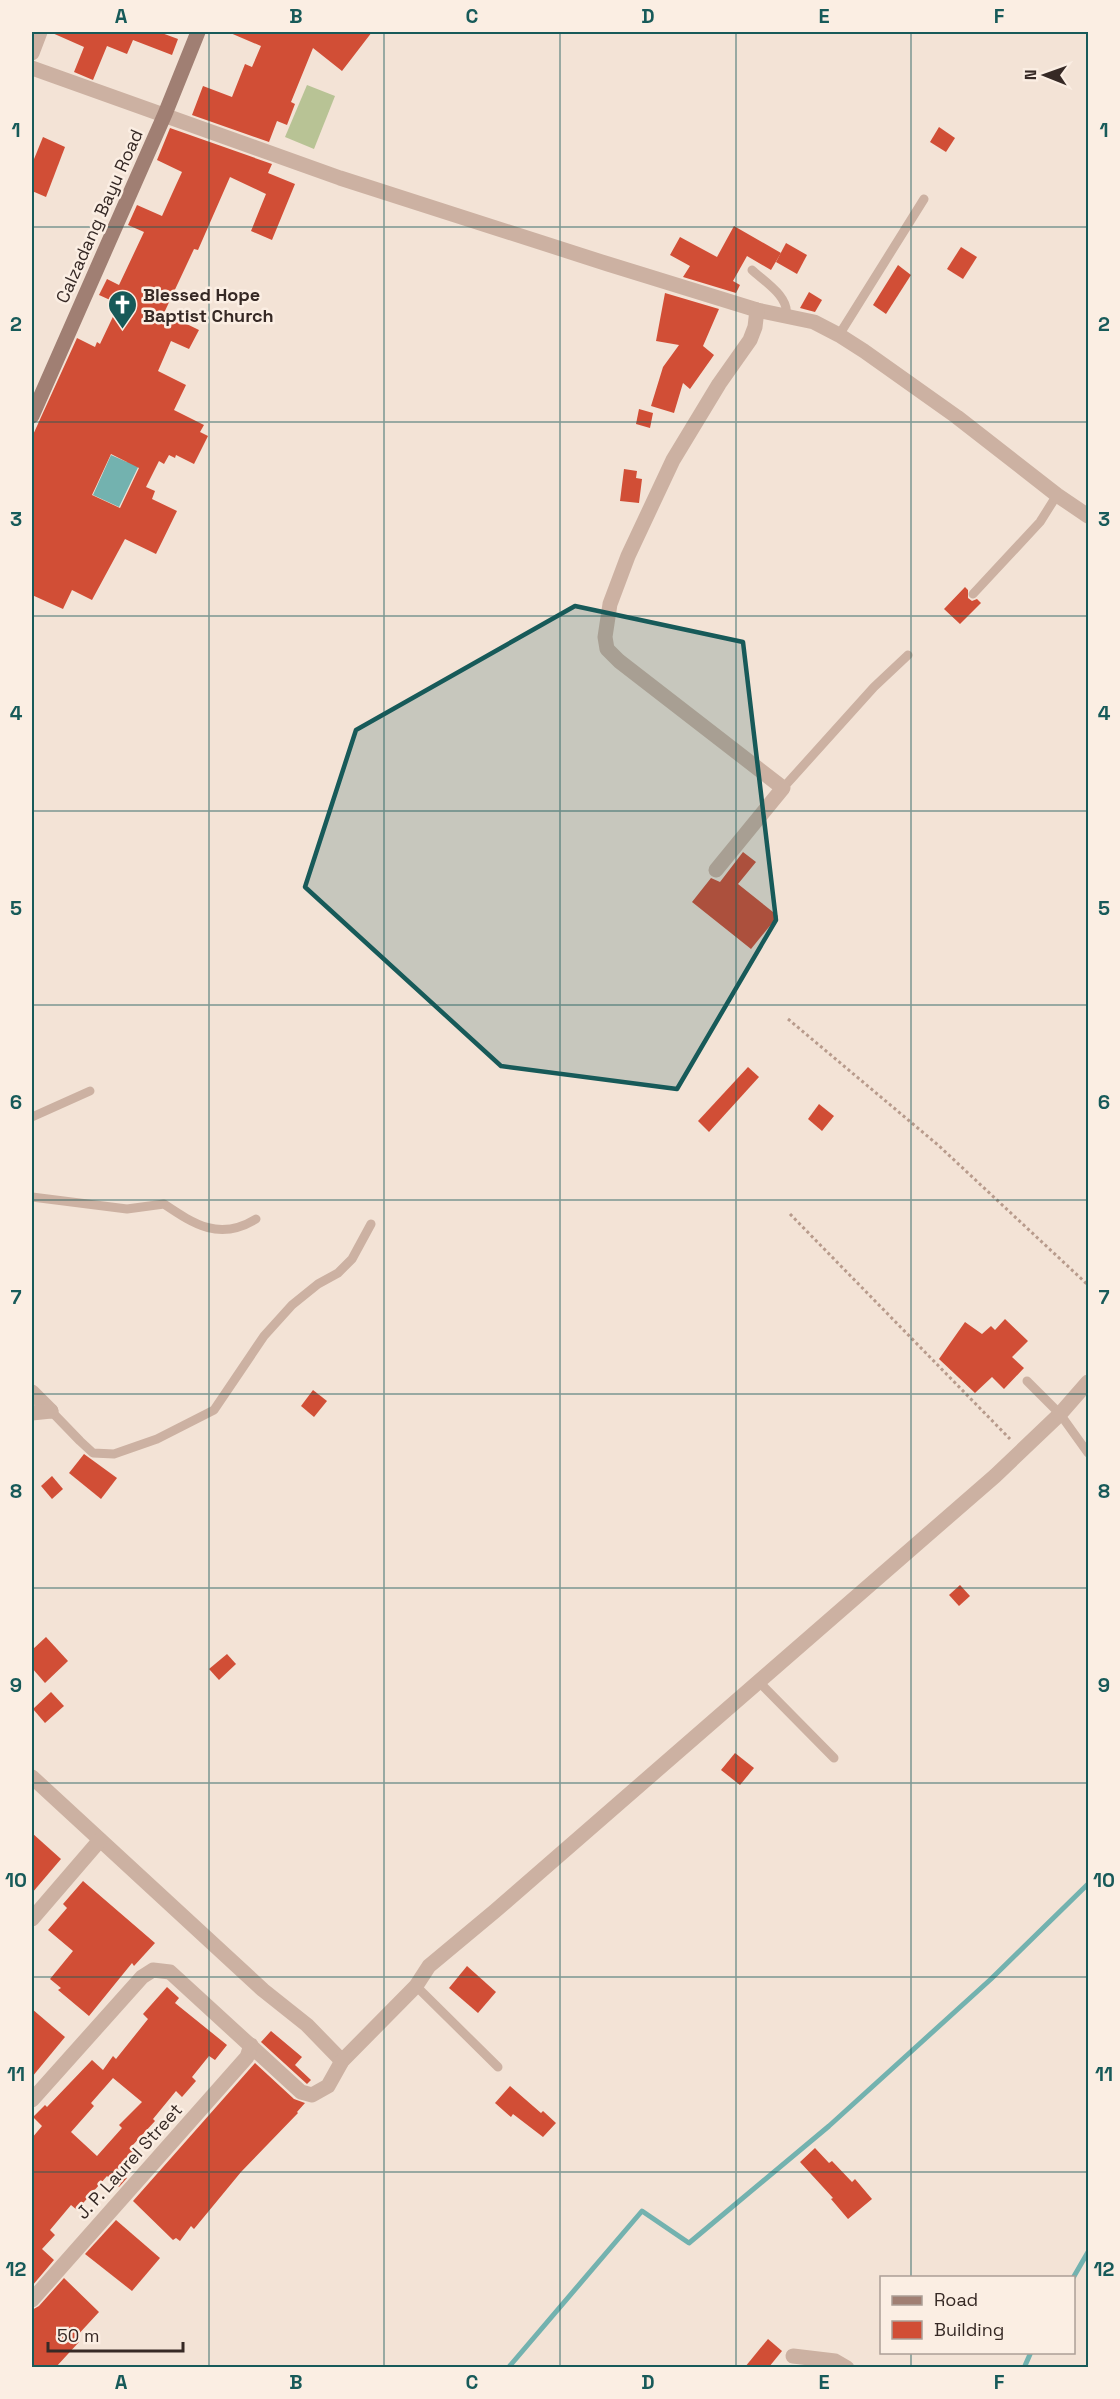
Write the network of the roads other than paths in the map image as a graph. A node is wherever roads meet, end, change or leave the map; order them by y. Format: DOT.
graph roads {
  1 [pos="40,32"];
  2 [pos="198,32"];
  3 [pos="32,53"];
  4 [pos="32,68"];
  5 [pos="165,114"];
  6 [pos="924,199"];
  7 [pos="752,270"];
  8 [pos="758,309"];
  9 [pos="786,316"];
  10 [pos="839,335"];
  11 [pos="32,416"];
  12 [pos="1057,495"];
  13 [pos="1089,516"];
  14 [pos="973,594"];
  15 [pos="908,656"];
  16 [pos="783,788"];
  17 [pos="716,870"];
  18 [pos="90,1091"];
  19 [pos="32,1117"];
  20 [pos="32,1197"];
  21 [pos="256,1219"];
  22 [pos="371,1224"];
  23 [pos="1027,1381"];
  24 [pos="1089,1382"];
  25 [pos="32,1392"];
  26 [pos="51,1411"];
  27 [pos="32,1413"];
  28 [pos="1060,1414"];
  29 [pos="1089,1453"];
  30 [pos="759,1682"];
  31 [pos="834,1758"];
  32 [pos="32,1777"];
  33 [pos="100,1840"];
  34 [pos="32,1919"];
  35 [pos="416,1986"];
  36 [pos="251,2045"];
  37 [pos="342,2061"];
  38 [pos="498,2067"];
  39 [pos="32,2100"];
  40 [pos="32,2300"];
  41 [pos="793,2356"];
  42 [pos="847,2367"];
  1 -- 3 [label="street"];
  2 -- 5 [label="street, Calzadang Bayu Road"];
  4 -- 5 [label="street"];
  5 -- 8 [label="street"];
  5 -- 11 [label="street, Calzadang Bayu Road"];
  6 -- 10 [label="lane"];
  7 -- 9 [label="lane"];
  8 -- 9 [label="street"];
  8 -- 16 [label="street"];
  9 -- 10 [label="street"];
  10 -- 12 [label="street"];
  12 -- 13 [label="street"];
  12 -- 14 [label="lane"];
  15 -- 16 [label="lane"];
  16 -- 17 [label="street"];
  18 -- 19 [label="lane"];
  20 -- 21 [label="lane"];
  22 -- 26 [label="lane"];
  23 -- 28 [label="lane"];
  24 -- 28 [label="street"];
  25 -- 26 [label="street"];
  26 -- 27 [label="street"];
  28 -- 29 [label="lane"];
  28 -- 30 [label="street"];
  30 -- 31 [label="lane"];
  30 -- 35 [label="street"];
  32 -- 33 [label="street"];
  33 -- 34 [label="street"];
  33 -- 37 [label="street"];
  35 -- 37 [label="street"];
  35 -- 38 [label="lane"];
  36 -- 37 [label="street"];
  36 -- 39 [label="street"];
  36 -- 40 [label="street, J. P. Laurel Street"];
  41 -- 42 [label="street"];
}
